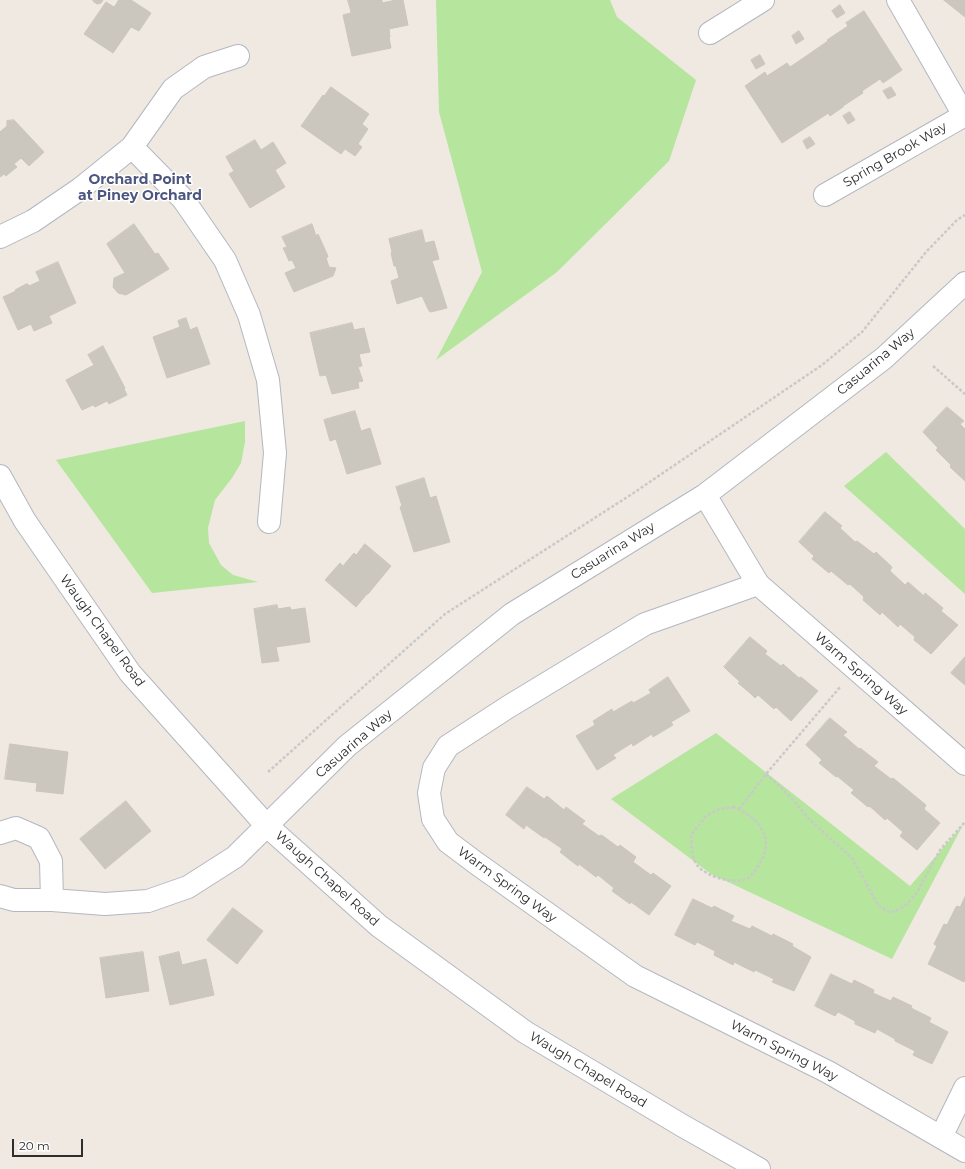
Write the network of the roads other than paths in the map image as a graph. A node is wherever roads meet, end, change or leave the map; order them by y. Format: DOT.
graph roads {
  1 [pos="762,0"];
  2 [pos="898,0"];
  3 [pos="710,33"];
  4 [pos="238,56"];
  5 [pos="965,116"];
  6 [pos="132,147"];
  7 [pos="825,194"];
  8 [pos="0,237"];
  9 [pos="965,282"];
  10 [pos="0,476"];
  11 [pos="705,495"];
  12 [pos="269,522"];
  13 [pos="758,584"];
  14 [pos="965,764"];
  15 [pos="266,825"];
  16 [pos="0,833"];
  17 [pos="0,896"];
  18 [pos="52,900"];
  19 [pos="965,1088"];
  20 [pos="941,1137"];
  21 [pos="965,1151"];
  22 [pos="759,1169"];
  1 -- 3 [label="street"];
  2 -- 5 [label="street"];
  4 -- 6 [label="street"];
  5 -- 7 [label="street, Spring Brook Way"];
  6 -- 8 [label="street"];
  6 -- 12 [label="street"];
  9 -- 11 [label="street, Casuarina Way"];
  10 -- 15 [label="street, Waugh Chapel Road"];
  11 -- 13 [label="street, Warm Spring Way"];
  11 -- 15 [label="street, Casuarina Way"];
  13 -- 14 [label="street, Warm Spring Way"];
  13 -- 20 [label="street, Warm Spring Way"];
  15 -- 18 [label="street, Casuarina Way"];
  15 -- 22 [label="street, Waugh Chapel Road"];
  16 -- 18 [label="street"];
  17 -- 18 [label="street, Casuarina Way"];
  19 -- 20 [label="street"];
  20 -- 21 [label="street, Warm Spring Way"];
}
